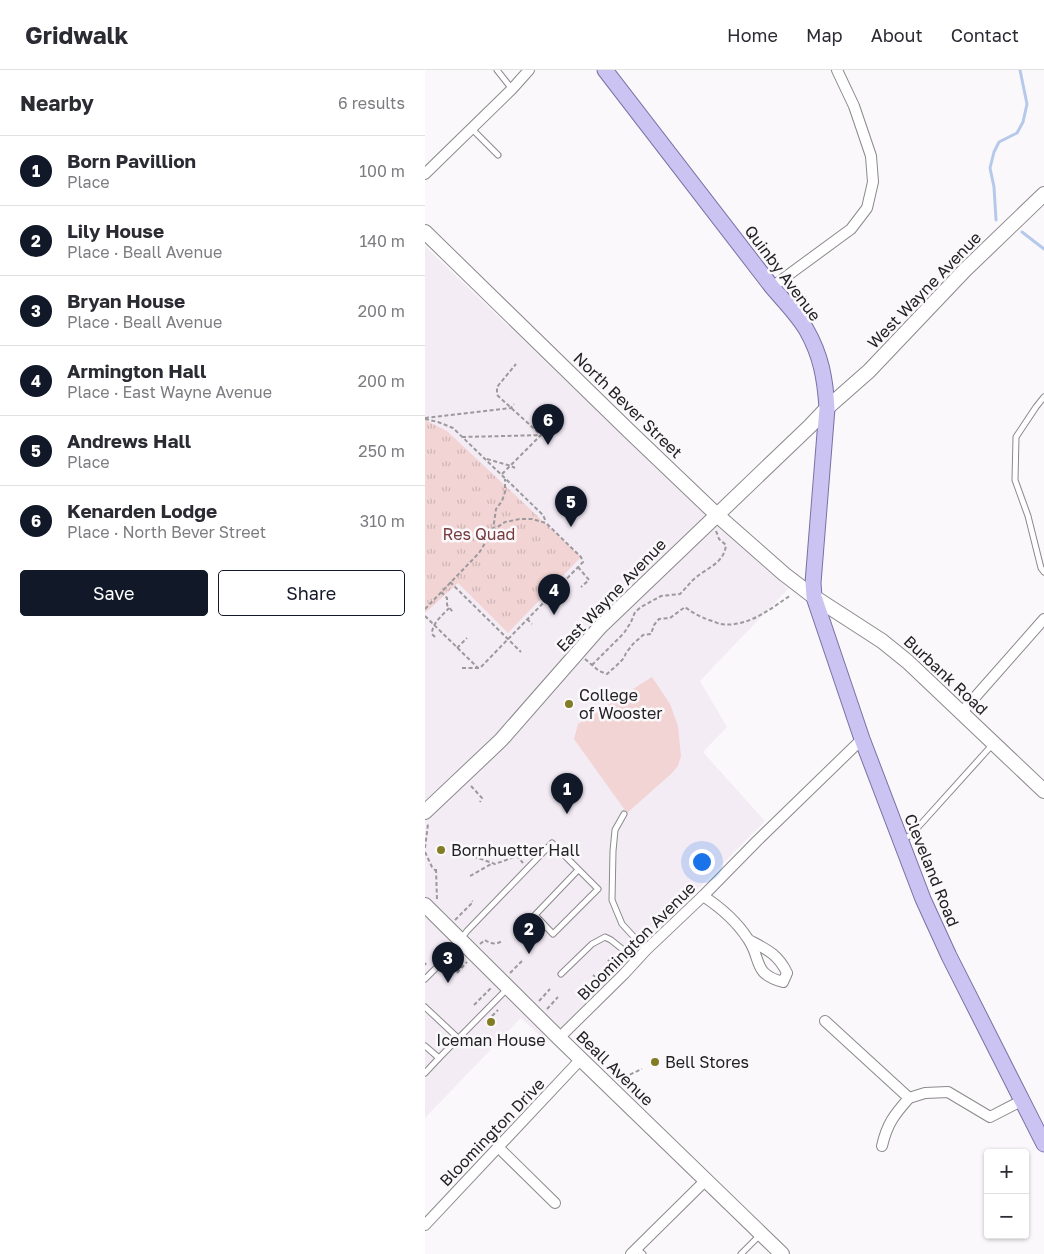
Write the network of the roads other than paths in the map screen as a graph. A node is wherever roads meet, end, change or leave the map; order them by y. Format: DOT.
graph roads {
  1 [pos="497,70"];
  2 [pos="529,70"];
  3 [pos="605,70"];
  4 [pos="837,70"];
  5 [pos="512,89"];
  6 [pos="471,128"];
  7 [pos="498,155"];
  8 [pos="425,174"];
  9 [pos="1044,194"];
  10 [pos="425,232"];
  11 [pos="772,287"];
  12 [pos="1044,397"];
  13 [pos="827,408"];
  14 [pos="715,521"];
  15 [pos="1044,572"];
  16 [pos="814,596"];
  17 [pos="1044,619"];
  18 [pos="961,712"];
  19 [pos="862,739"];
  20 [pos="993,743"];
  21 [pos="1044,791"];
  22 [pos="425,812"];
  23 [pos="624,814"];
  24 [pos="900,840"];
  25 [pos="578,870"];
  26 [pos="703,896"];
  27 [pos="431,903"];
  28 [pos="461,940"];
  29 [pos="749,940"];
  30 [pos="646,950"];
  31 [pos="637,960"];
  32 [pos="561,974"];
  33 [pos="426,976"];
  34 [pos="509,980"];
  35 [pos="425,1007"];
  36 [pos="825,1021"];
  37 [pos="458,1038"];
  38 [pos="559,1038"];
  39 [pos="425,1046"];
  40 [pos="439,1058"];
  41 [pos="581,1059"];
  42 [pos="425,1073"];
  43 [pos="909,1098"];
  44 [pos="1021,1101"];
  45 [pos="1044,1144"];
  46 [pos="882,1146"];
  47 [pos="499,1148"];
  48 [pos="706,1180"];
  49 [pos="555,1203"];
  50 [pos="425,1225"];
  51 [pos="761,1234"];
  52 [pos="637,1252"];
  53 [pos="741,1254"];
  54 [pos="782,1254"];
  1 -- 5 [label="lane"];
  2 -- 5 [label="street"];
  3 -- 11 [label="main road, Quinby Avenue"];
  4 -- 11 [label="street"];
  5 -- 6 [label="street"];
  6 -- 7 [label="lane"];
  6 -- 8 [label="street"];
  9 -- 13 [label="street, West Wayne Avenue"];
  10 -- 14 [label="street, North Bever Street"];
  11 -- 13 [label="main road, Quinby Avenue"];
  12 -- 15 [label="lane"];
  13 -- 14 [label="street, East Wayne Avenue"];
  13 -- 16 [label="main road, Quinby Avenue"];
  14 -- 16 [label="street, North Bever Street"];
  14 -- 22 [label="street, East Wayne Avenue"];
  16 -- 18 [label="street, Burbank Road"];
  16 -- 19 [label="main road, Cleveland Road"];
  17 -- 18 [label="street"];
  18 -- 20 [label="street, Burbank Road"];
  19 -- 24 [label="main road, Cleveland Road"];
  19 -- 26 [label="street, Bloomington Avenue"];
  20 -- 21 [label="street, Burbank Road"];
  20 -- 24 [label="lane"];
  23 -- 30 [label="lane"];
  24 -- 44 [label="main road, Cleveland Road"];
  25 -- 25 [label="lane"];
  25 -- 28 [label="lane"];
  26 -- 29 [label="street"];
  26 -- 30 [label="street, Bloomington Avenue"];
  27 -- 28 [label="street, Beall Avenue"];
  28 -- 33 [label="lane"];
  28 -- 34 [label="street, Beall Avenue"];
  29 -- 29 [label="street"];
  30 -- 31 [label="street, Bloomington Avenue"];
  31 -- 32 [label="lane"];
  31 -- 38 [label="street, Bloomington Avenue"];
  34 -- 37 [label="lane"];
  34 -- 38 [label="street, Beall Avenue"];
  35 -- 37 [label="lane"];
  36 -- 43 [label="street"];
  37 -- 40 [label="lane"];
  38 -- 41 [label="street, Beall Avenue"];
  39 -- 40 [label="lane"];
  40 -- 42 [label="lane"];
  41 -- 47 [label="street, Bloomington Drive"];
  41 -- 48 [label="street, Beall Avenue"];
  43 -- 44 [label="street"];
  43 -- 46 [label="street"];
  44 -- 45 [label="main road, Cleveland Road"];
  47 -- 49 [label="street"];
  47 -- 50 [label="street, Bloomington Drive"];
  48 -- 51 [label="street, Beall Avenue"];
  48 -- 52 [label="street"];
  51 -- 53 [label="lane"];
  51 -- 54 [label="street, Beall Avenue"];
}
